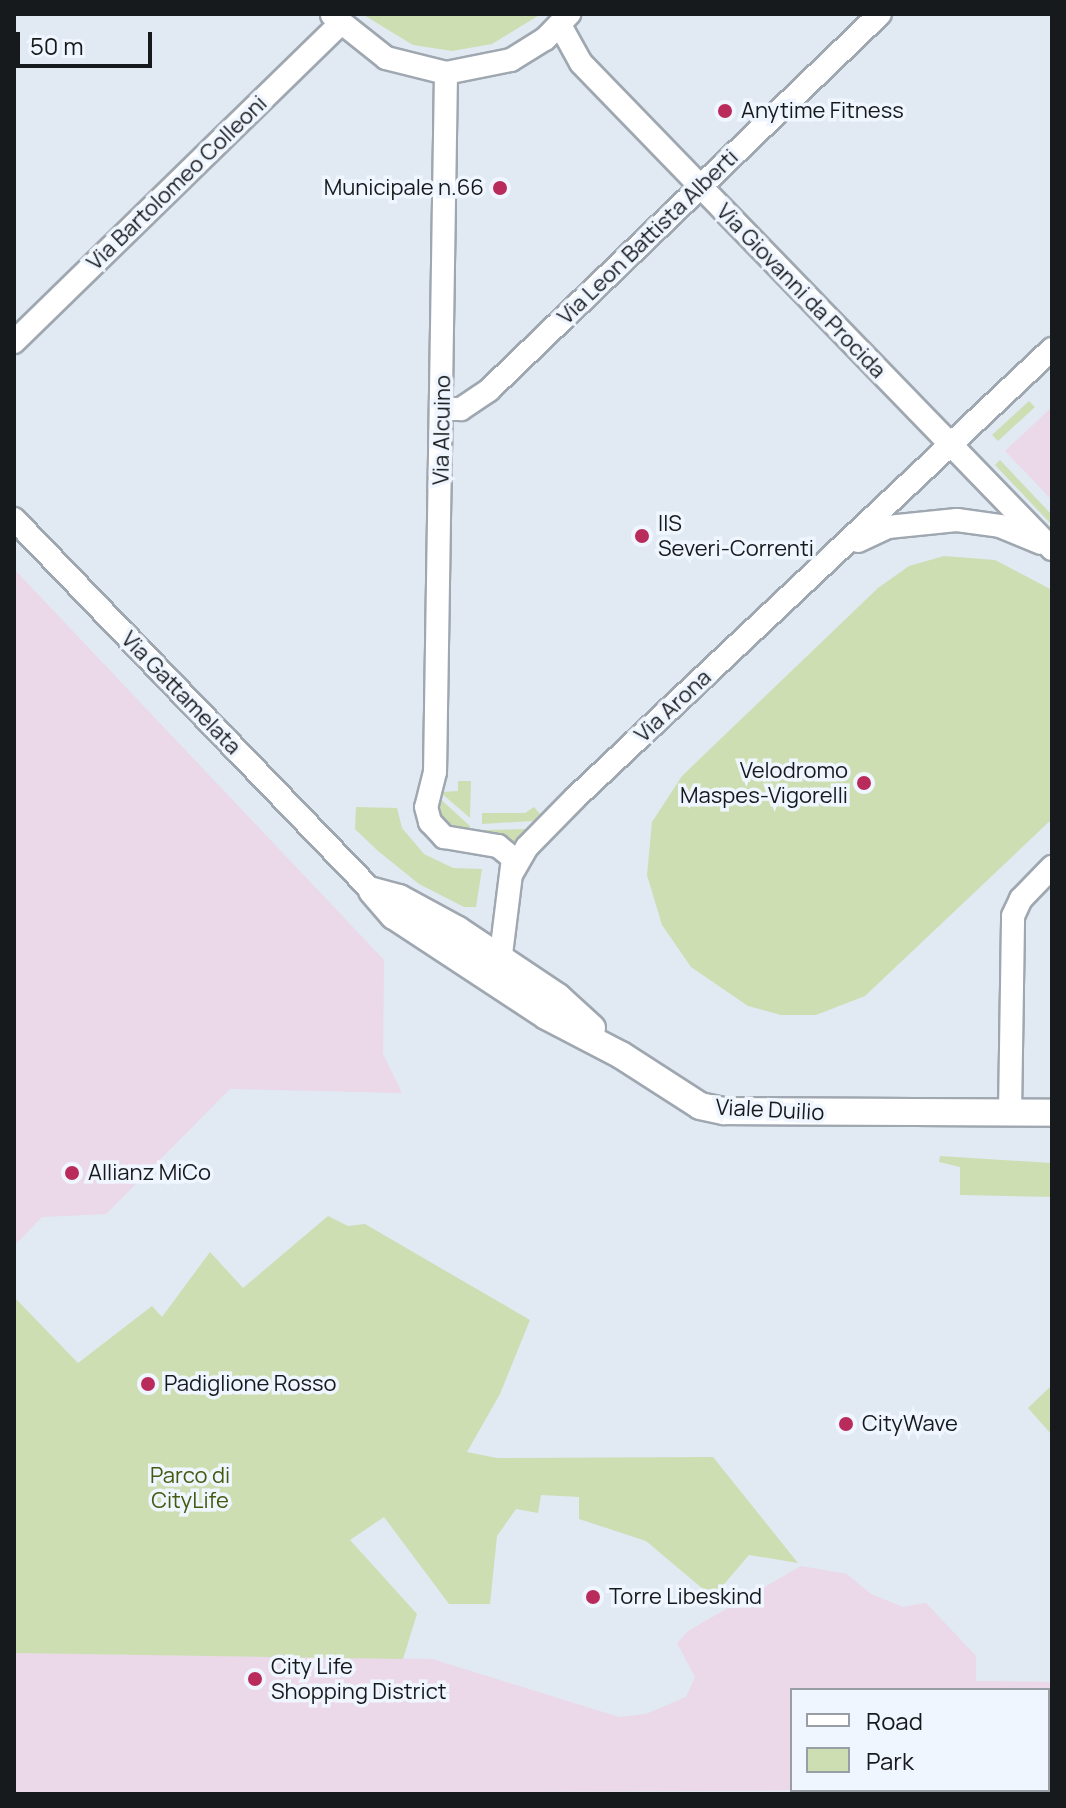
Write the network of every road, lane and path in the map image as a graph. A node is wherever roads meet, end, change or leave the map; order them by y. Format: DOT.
graph roads {
  1 [pos="880,14"];
  2 [pos="336,19"];
  3 [pos="565,19"];
  4 [pos="446,73"];
  5 [pos="700,187"];
  6 [pos="14,342"];
  7 [pos="1052,349"];
  8 [pos="442,409"];
  9 [pos="951,446"];
  10 [pos="14,519"];
  11 [pos="843,547"];
  12 [pos="1050,548"];
  13 [pos="1052,867"];
  14 [pos="512,873"];
  15 [pos="372,891"];
  16 [pos="499,969"];
  17 [pos="886,1113"];
  18 [pos="1010,1113"];
  19 [pos="1052,1113"];
  20 [pos="1052,1131"];
  1 -- 5 [label="street, Via Leon Battista Alberti"];
  2 -- 4 [label="street"];
  2 -- 6 [label="street, Via Bartolomeo Colleoni"];
  3 -- 4 [label="street"];
  3 -- 5 [label="street, Via Giovanni da Procida"];
  4 -- 8 [label="street, Via Alcuino"];
  5 -- 8 [label="street, Via Leon Battista Alberti"];
  5 -- 9 [label="street, Via Giovanni da Procida"];
  7 -- 9 [label="street, Via Arona"];
  8 -- 14 [label="street, Via Alcuino"];
  9 -- 11 [label="street, Via Arona"];
  9 -- 12 [label="street, Via Giovanni da Procida"];
  10 -- 15 [label="street, Via Gattamelata"];
  11 -- 12 [label="street, Via Arona"];
  11 -- 14 [label="street, Via Arona"];
  13 -- 18 [label="street"];
  14 -- 16 [label="street"];
  15 -- 16 [label="street, Viale Duilio"];
  16 -- 17 [label="street, Viale Duilio"];
  17 -- 18 [label="street, Viale Duilio"];
  17 -- 20 [label="street, Viale Duilio"];
  18 -- 19 [label="street, Viale Duilio"];
}
